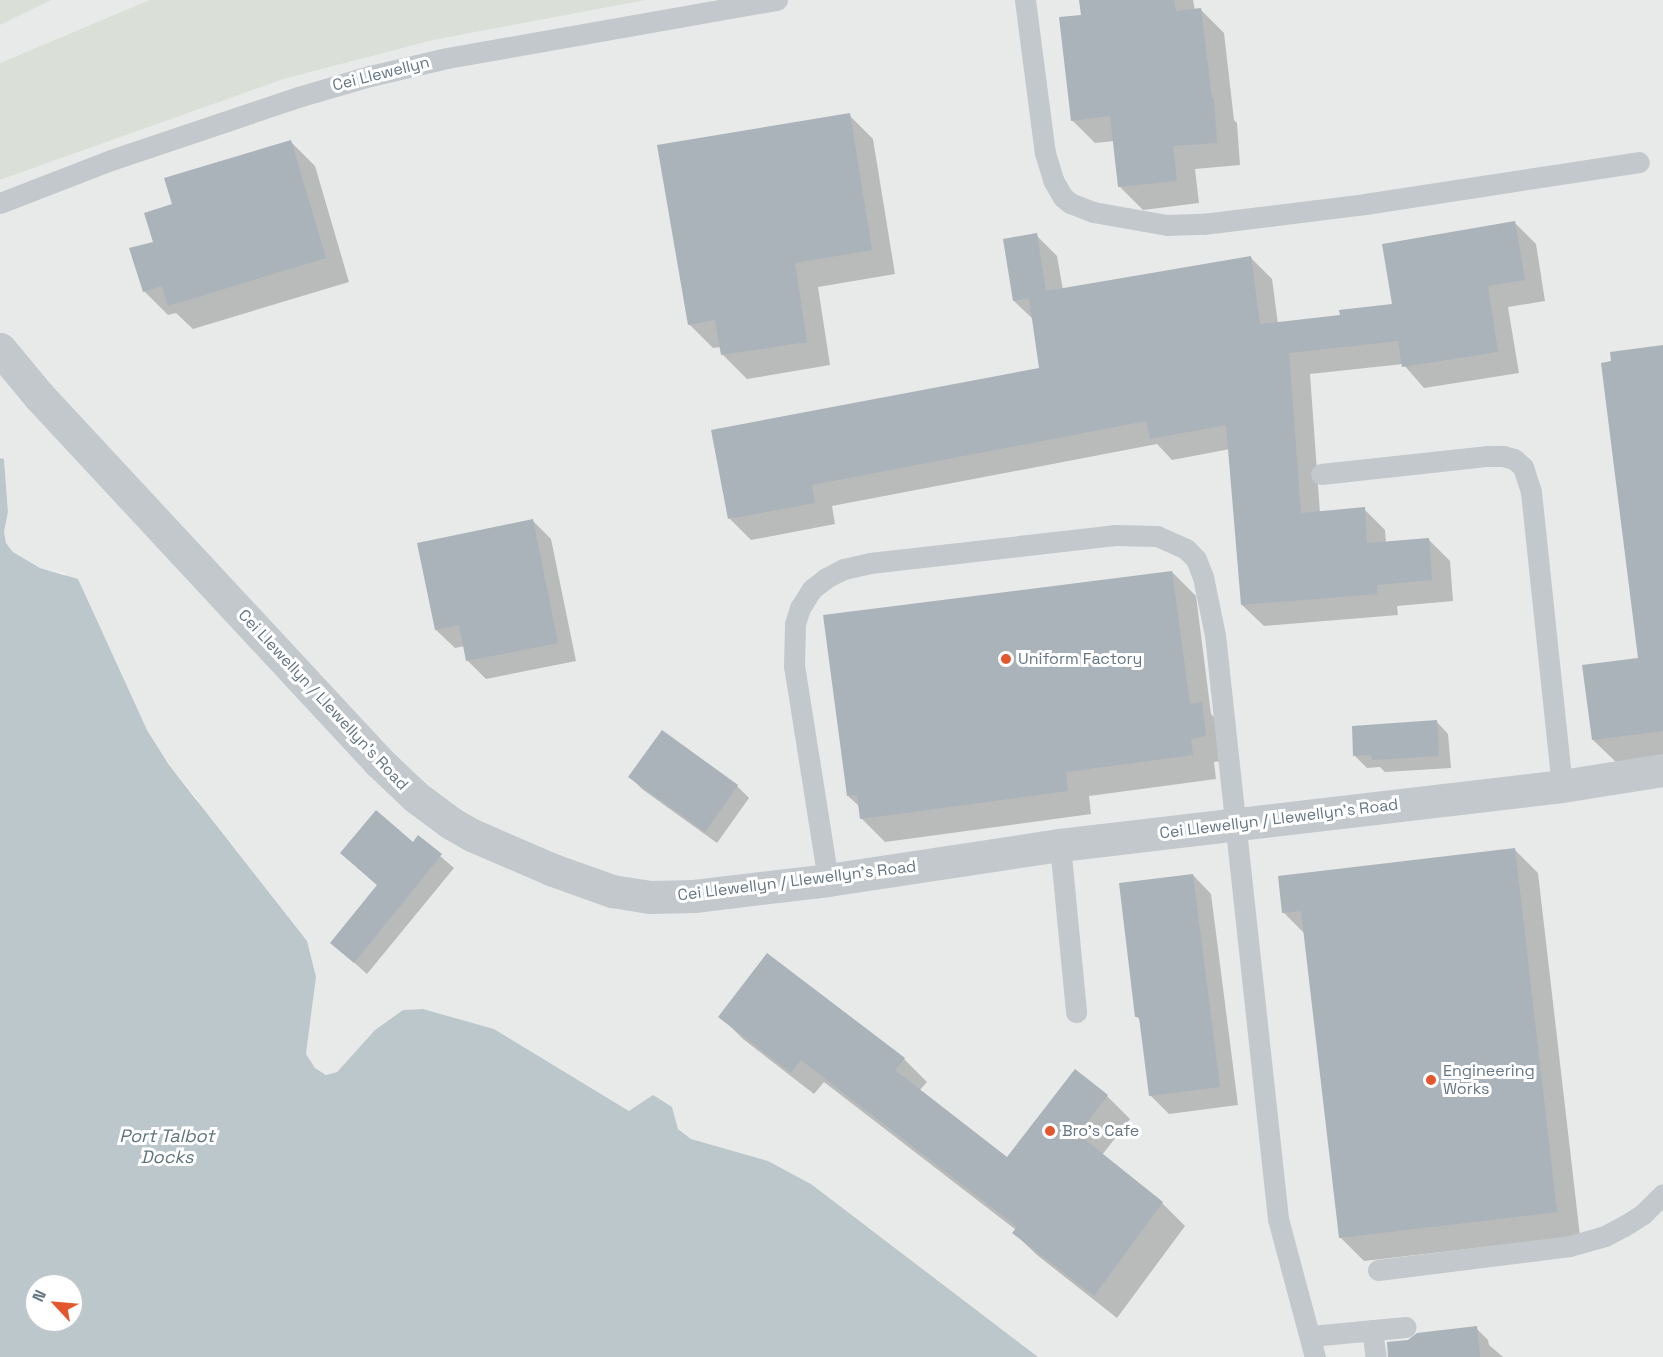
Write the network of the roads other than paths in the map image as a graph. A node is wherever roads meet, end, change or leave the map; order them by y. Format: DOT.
graph roads {
  1 [pos="777,0"];
  2 [pos="1025,0"];
  3 [pos="1639,162"];
  4 [pos="0,203"];
  5 [pos="0,349"];
  6 [pos="1321,474"];
  7 [pos="1663,770"];
  8 [pos="1562,786"];
  9 [pos="1237,824"];
  10 [pos="1060,845"];
  11 [pos="828,880"];
  12 [pos="1076,1012"];
  13 [pos="1663,1194"];
  14 [pos="1378,1270"];
  15 [pos="1406,1327"];
  16 [pos="1372,1330"];
  17 [pos="1311,1336"];
  18 [pos="1315,1357"];
  19 [pos="1376,1357"];
  1 -- 4 [label="lane, Cei Llewellyn"];
  2 -- 3 [label="lane"];
  5 -- 11 [label="street, Cei Llewellyn / Llewellyn's Road"];
  6 -- 8 [label="lane"];
  7 -- 8 [label="street, Cei Llewellyn / Llewellyn's Road"];
  8 -- 9 [label="street, Cei Llewellyn / Llewellyn's Road"];
  9 -- 10 [label="street, Cei Llewellyn / Llewellyn's Road"];
  9 -- 11 [label="lane"];
  9 -- 17 [label="lane"];
  10 -- 11 [label="street, Cei Llewellyn / Llewellyn's Road"];
  10 -- 12 [label="lane"];
  13 -- 14 [label="lane"];
  15 -- 16 [label="lane"];
  16 -- 17 [label="lane"];
  16 -- 19 [label="lane"];
  17 -- 18 [label="lane"];
}
